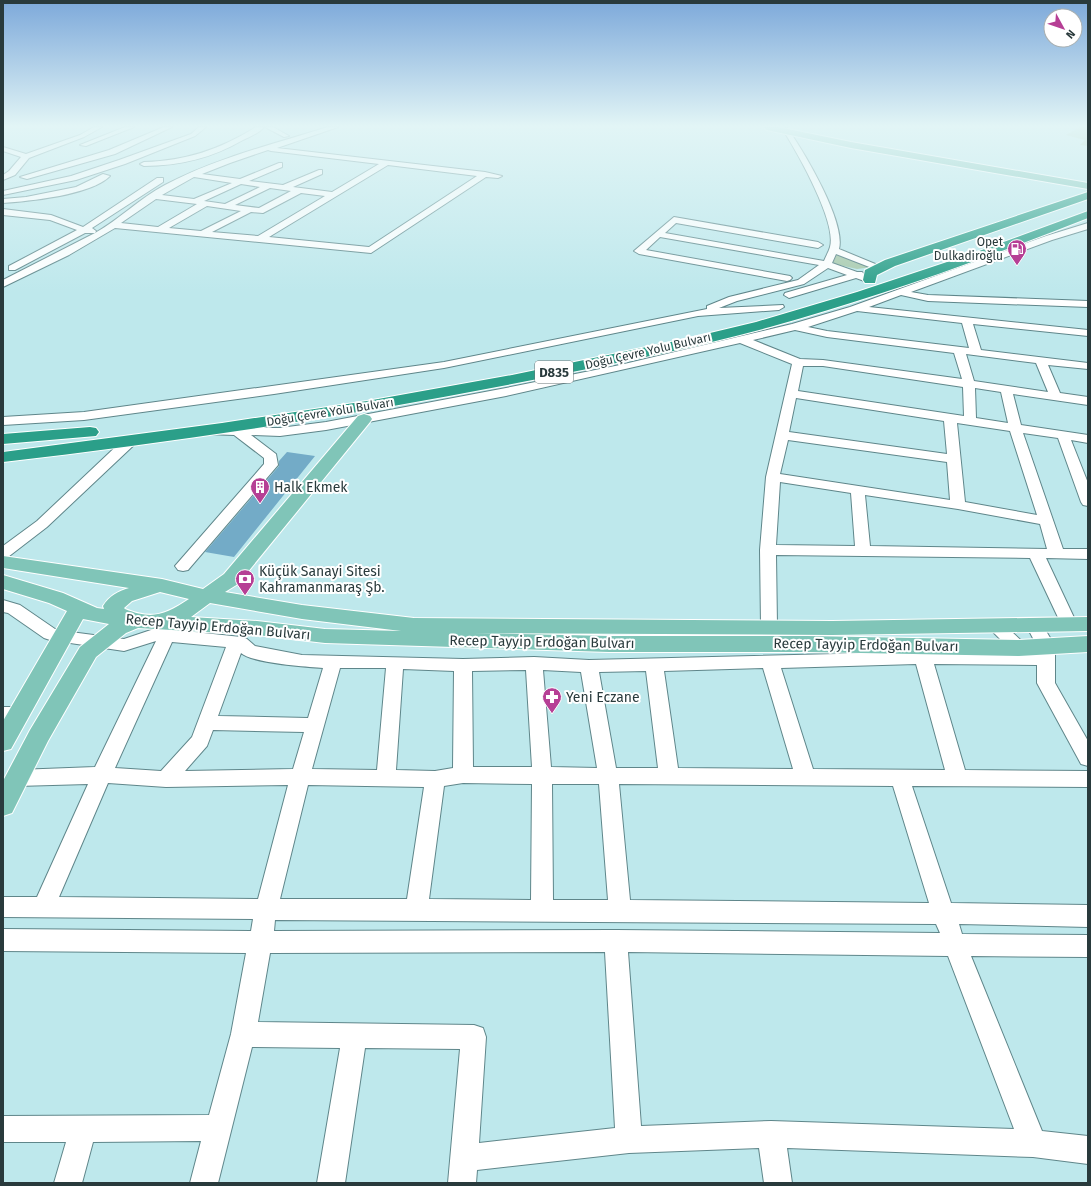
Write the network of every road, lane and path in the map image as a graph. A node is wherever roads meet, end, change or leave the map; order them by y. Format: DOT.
graph roads {
  1 [pos="48,182"];
  2 [pos="49,182"];
  3 [pos="91,182"];
  4 [pos="155,182"];
  5 [pos="180,182"];
  6 [pos="239,182"];
  7 [pos="242,182"];
  8 [pos="296,182"];
  9 [pos="353,182"];
  10 [pos="472,182"];
  11 [pos="815,182"];
  12 [pos="1067,182"];
  13 [pos="268,186"];
  14 [pos="1088,186"];
  15 [pos="284,188"];
  16 [pos="300,190"];
  17 [pos="3,193"];
  18 [pos="334,195"];
  19 [pos="155,196"];
  20 [pos="1088,196"];
  21 [pos="3,201"];
  22 [pos="53,202"];
  23 [pos="194,202"];
  24 [pos="1088,202"];
  25 [pos="206,204"];
  26 [pos="227,206"];
  27 [pos="249,210"];
  28 [pos="3,212"];
  29 [pos="1088,214"];
  30 [pos="61,221"];
  31 [pos="1088,221"];
  32 [pos="113,225"];
  33 [pos="1088,226"];
  34 [pos="160,228"];
  35 [pos="84,230"];
  36 [pos="103,232"];
  37 [pos="205,232"];
  38 [pos="658,234"];
  39 [pos="1048,234"];
  40 [pos="260,239"];
  41 [pos="834,250"];
  42 [pos="805,260"];
  43 [pos="827,264"];
  44 [pos="3,272"];
  45 [pos="870,273"];
  46 [pos="787,278"];
  47 [pos="3,284"];
  48 [pos="900,292"];
  49 [pos="888,297"];
  50 [pos="984,300"];
  51 [pos="1088,304"];
  52 [pos="779,308"];
  53 [pos="854,309"];
  54 [pos="698,313"];
  55 [pos="902,313"];
  56 [pos="967,321"];
  57 [pos="720,323"];
  58 [pos="991,323"];
  59 [pos="795,327"];
  60 [pos="1088,333"];
  61 [pos="740,339"];
  62 [pos="959,351"];
  63 [pos="976,352"];
  64 [pos="1041,361"];
  65 [pos="798,362"];
  66 [pos="1088,366"];
  67 [pos="969,383"];
  68 [pos="1006,388"];
  69 [pos="791,394"];
  70 [pos="1055,396"];
  71 [pos="1088,401"];
  72 [pos="364,418"];
  73 [pos="950,418"];
  74 [pos="3,421"];
  75 [pos="970,421"];
  76 [pos="1015,428"];
  77 [pos="209,431"];
  78 [pos="237,431"];
  79 [pos="782,435"];
  80 [pos="1063,435"];
  81 [pos="1088,439"];
  82 [pos="3,440"];
  83 [pos="130,441"];
  84 [pos="3,457"];
  85 [pos="952,460"];
  86 [pos="773,477"];
  87 [pos="858,490"];
  88 [pos="1088,502"];
  89 [pos="958,505"];
  90 [pos="1045,521"];
  91 [pos="768,550"];
  92 [pos="863,551"];
  93 [pos="1035,552"];
  94 [pos="1056,552"];
  95 [pos="3,554"];
  96 [pos="1088,554"];
  97 [pos="3,562"];
  98 [pos="183,566"];
  99 [pos="3,582"];
  100 [pos="162,586"];
  101 [pos="206,596"];
  102 [pos="3,606"];
  103 [pos="78,609"];
  104 [pos="136,621"];
  105 [pos="1079,624"];
  106 [pos="1034,625"];
  107 [pos="769,626"];
  108 [pos="995,626"];
  109 [pos="162,629"];
  110 [pos="64,637"];
  111 [pos="100,641"];
  112 [pos="236,643"];
  113 [pos="1088,644"];
  114 [pos="1033,652"];
  115 [pos="923,658"];
  116 [pos="395,662"];
  117 [pos="770,662"];
  118 [pos="333,663"];
  119 [pos="534,663"];
  120 [pos="654,664"];
  121 [pos="464,665"];
  122 [pos="589,666"];
  123 [pos="11,714"];
  124 [pos="207,723"];
  125 [pos="316,725"];
  126 [pos="3,742"];
  127 [pos="1088,758"];
  128 [pos="102,775"];
  129 [pos="463,775"];
  130 [pos="542,776"];
  131 [pos="608,776"];
  132 [pos="669,776"];
  133 [pos="300,777"];
  134 [pos="17,778"];
  135 [pos="386,778"];
  136 [pos="806,778"];
  137 [pos="900,778"];
  138 [pos="957,778"];
  139 [pos="166,779"];
  140 [pos="435,779"];
  141 [pos="1088,779"];
  142 [pos="3,805"];
  143 [pos="3,907"];
  144 [pos="44,907"];
  145 [pos="266,910"];
  146 [pos="416,911"];
  147 [pos="542,911"];
  148 [pos="620,911"];
  149 [pos="943,913"];
  150 [pos="1088,916"];
  151 [pos="3,940"];
  152 [pos="616,941"];
  153 [pos="260,942"];
  154 [pos="955,945"];
  155 [pos="1088,946"];
  156 [pos="243,1034"];
  157 [pos="355,1035"];
  158 [pos="84,1128"];
  159 [pos="218,1128"];
  160 [pos="3,1129"];
  161 [pos="771,1134"];
  162 [pos="629,1140"];
  163 [pos="1033,1143"];
  164 [pos="1088,1150"];
  165 [pos="463,1171"];
  166 [pos="68,1183"];
  167 [pos="204,1183"];
  168 [pos="332,1183"];
  169 [pos="778,1183"];
  1 -- 17 [label="street"];
  2 -- 22 [label="street"];
  3 -- 22 [label="street"];
  4 -- 35 [label="street"];
  5 -- 19 [label="street"];
  6 -- 23 [label="street"];
  7 -- 13 [label="street"];
  8 -- 15 [label="street"];
  9 -- 18 [label="street"];
  10 -- 40 [label="street"];
  11 -- 41 [label="street"];
  12 -- 14 [label="main road"];
  13 -- 15 [label="street"];
  13 -- 26 [label="street"];
  15 -- 16 [label="street"];
  16 -- 18 [label="street"];
  16 -- 27 [label="street"];
  18 -- 40 [label="street"];
  19 -- 23 [label="street"];
  19 -- 32 [label="street"];
  20 -- 45 [label="highway"];
  21 -- 22 [label="street"];
  22 -- 30 [label="street"];
  23 -- 25 [label="street"];
  24 -- 45 [label="highway, Doğu Çevre Yolu Bulvarı / D835"];
  25 -- 26 [label="street"];
  25 -- 34 [label="street"];
  26 -- 27 [label="street"];
  27 -- 37 [label="street"];
  28 -- 30 [label="street"];
  29 -- 39 [label="highway, Doğu Çevre Yolu Bulvarı / D835"];
  30 -- 35 [label="street"];
  31 -- 39 [label="highway"];
  32 -- 34 [label="street"];
  32 -- 36 [label="street"];
  33 -- 39 [label="street"];
  34 -- 37 [label="street"];
  35 -- 36 [label="street"];
  35 -- 44 [label="street"];
  36 -- 47 [label="street"];
  37 -- 40 [label="street"];
  38 -- 42 [label="street"];
  38 -- 42 [label="street"];
  38 -- 46 [label="street"];
  39 -- 48 [label="street"];
  39 -- 77 [label="highway, Doğu Çevre Yolu Bulvarı / D835"];
  41 -- 43 [label="street"];
  41 -- 45 [label="street"];
  42 -- 43 [label="street"];
  43 -- 45 [label="street"];
  43 -- 54 [label="street"];
  45 -- 52 [label="highway, Doğu Çevre Yolu Bulvarı / D835"];
  45 -- 54 [label="street"];
  48 -- 49 [label="street"];
  48 -- 50 [label="street"];
  49 -- 53 [label="street"];
  49 -- 55 [label="street"];
  50 -- 51 [label="street"];
  50 -- 58 [label="street"];
  52 -- 54 [label="street, Doğu Çevre Yolu Bulvarı"];
  52 -- 57 [label="highway, Doğu Çevre Yolu Bulvarı / D835"];
  53 -- 55 [label="street"];
  53 -- 59 [label="street"];
  54 -- 57 [label="street"];
  54 -- 74 [label="street, Doğu Çevre Yolu Bulvarı"];
  55 -- 56 [label="street"];
  56 -- 58 [label="street"];
  56 -- 63 [label="street"];
  57 -- 82 [label="highway, Doğu Çevre Yolu Bulvarı / D835"];
  58 -- 60 [label="street"];
  59 -- 61 [label="street"];
  59 -- 62 [label="street"];
  61 -- 65 [label="street"];
  61 -- 72 [label="street"];
  62 -- 63 [label="street"];
  62 -- 67 [label="street"];
  63 -- 64 [label="street"];
  64 -- 66 [label="street"];
  64 -- 70 [label="street"];
  65 -- 67 [label="street"];
  65 -- 69 [label="street"];
  67 -- 68 [label="street"];
  67 -- 75 [label="street"];
  68 -- 70 [label="street"];
  68 -- 76 [label="street"];
  69 -- 73 [label="street"];
  69 -- 79 [label="street"];
  70 -- 71 [label="street"];
  72 -- 78 [label="street"];
  72 -- 101 [label="main road"];
  73 -- 75 [label="street"];
  73 -- 85 [label="street"];
  75 -- 76 [label="street"];
  76 -- 80 [label="street"];
  76 -- 90 [label="street"];
  77 -- 78 [label="street"];
  77 -- 83 [label="highway, Doğu Çevre Yolu Bulvarı / D835"];
  78 -- 98 [label="street"];
  79 -- 85 [label="street"];
  79 -- 86 [label="street"];
  80 -- 81 [label="street"];
  80 -- 88 [label="street"];
  83 -- 84 [label="highway, Doğu Çevre Yolu Bulvarı / D835"];
  83 -- 95 [label="street"];
  85 -- 89 [label="street"];
  86 -- 87 [label="street"];
  86 -- 91 [label="street"];
  87 -- 89 [label="street"];
  87 -- 92 [label="street"];
  89 -- 90 [label="street"];
  90 -- 94 [label="street"];
  91 -- 92 [label="street"];
  91 -- 107 [label="street"];
  92 -- 93 [label="street"];
  93 -- 94 [label="street"];
  93 -- 105 [label="street"];
  94 -- 96 [label="street"];
  97 -- 100 [label="main road, Recep Tayyip Erdoğan Bulvarı"];
  99 -- 103 [label="main road, Recep Tayyip Erdoğan Bulvarı"];
  100 -- 101 [label="main road, Recep Tayyip Erdoğan Bulvarı"];
  100 -- 104 [label="main road"];
  101 -- 107 [label="main road, Recep Tayyip Erdoğan Bulvarı"];
  101 -- 109 [label="main road"];
  102 -- 110 [label="street"];
  103 -- 104 [label="main road, Recep Tayyip Erdoğan Bulvarı"];
  103 -- 110 [label="main road"];
  104 -- 109 [label="main road, Recep Tayyip Erdoğan Bulvarı"];
  104 -- 111 [label="main road"];
  105 -- 106 [label="main road, Recep Tayyip Erdoğan Bulvarı"];
  106 -- 108 [label="main road, Recep Tayyip Erdoğan Bulvarı"];
  106 -- 114 [label="street"];
  107 -- 108 [label="main road, Recep Tayyip Erdoğan Bulvarı"];
  108 -- 114 [label="street"];
  109 -- 111 [label="street"];
  109 -- 112 [label="street"];
  109 -- 114 [label="main road, Recep Tayyip Erdoğan Bulvarı"];
  109 -- 128 [label="street"];
  110 -- 111 [label="street"];
  110 -- 123 [label="main road"];
  111 -- 134 [label="main road"];
  112 -- 118 [label="street"];
  112 -- 124 [label="street"];
  113 -- 114 [label="main road, Recep Tayyip Erdoğan Bulvarı"];
  114 -- 115 [label="street"];
  114 -- 127 [label="street"];
  115 -- 117 [label="street"];
  115 -- 138 [label="street"];
  116 -- 118 [label="street"];
  116 -- 121 [label="street"];
  116 -- 135 [label="street"];
  117 -- 120 [label="street"];
  117 -- 136 [label="street"];
  118 -- 125 [label="street"];
  119 -- 121 [label="street"];
  119 -- 122 [label="street"];
  119 -- 130 [label="street"];
  120 -- 122 [label="street"];
  120 -- 132 [label="street"];
  121 -- 129 [label="street"];
  122 -- 131 [label="street"];
  123 -- 126 [label="main road"];
  124 -- 125 [label="street"];
  124 -- 139 [label="street"];
  125 -- 133 [label="street"];
  128 -- 134 [label="street"];
  128 -- 139 [label="street"];
  128 -- 144 [label="street"];
  129 -- 130 [label="street"];
  129 -- 140 [label="street"];
  130 -- 131 [label="street"];
  130 -- 147 [label="street"];
  131 -- 132 [label="street"];
  131 -- 148 [label="street"];
  132 -- 136 [label="street"];
  133 -- 135 [label="street"];
  133 -- 139 [label="street"];
  133 -- 145 [label="street"];
  134 -- 142 [label="main road"];
  135 -- 140 [label="street"];
  136 -- 137 [label="street"];
  137 -- 138 [label="street"];
  137 -- 149 [label="street"];
  138 -- 141 [label="street"];
  140 -- 146 [label="street"];
  143 -- 144 [label="street"];
  144 -- 145 [label="street"];
  145 -- 146 [label="street"];
  145 -- 153 [label="street"];
  146 -- 147 [label="street"];
  147 -- 148 [label="street"];
  148 -- 149 [label="street"];
  149 -- 150 [label="street"];
  149 -- 154 [label="street"];
  151 -- 153 [label="street"];
  152 -- 153 [label="street"];
  152 -- 154 [label="street"];
  152 -- 162 [label="street"];
  153 -- 156 [label="street"];
  154 -- 155 [label="street"];
  154 -- 163 [label="street"];
  156 -- 157 [label="street"];
  156 -- 159 [label="street"];
  157 -- 165 [label="street"];
  157 -- 168 [label="street"];
  158 -- 159 [label="street"];
  158 -- 160 [label="street"];
  158 -- 166 [label="street"];
  159 -- 167 [label="street"];
  161 -- 162 [label="street"];
  161 -- 163 [label="street"];
  161 -- 169 [label="street"];
  162 -- 165 [label="street"];
  163 -- 164 [label="street"];
}
